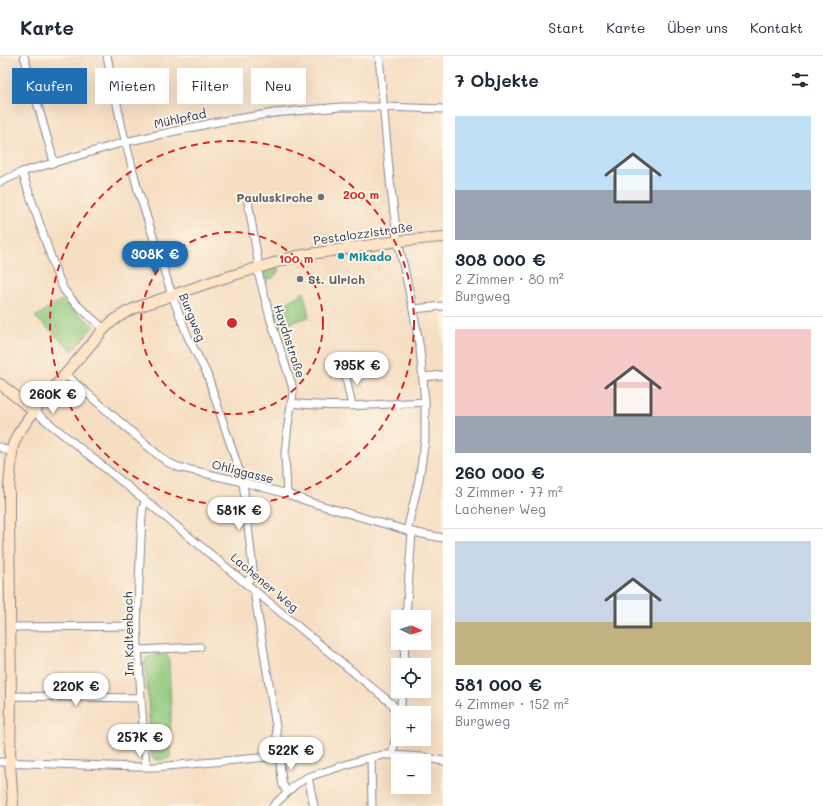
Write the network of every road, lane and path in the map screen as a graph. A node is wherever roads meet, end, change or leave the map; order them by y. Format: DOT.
graph roads {
  1 [pos="24,56"];
  2 [pos="107,56"];
  3 [pos="378,56"];
  4 [pos="383,106"];
  5 [pos="443,109"];
  6 [pos="125,142"];
  7 [pos="54,162"];
  8 [pos="22,172"];
  9 [pos="0,182"];
  10 [pos="248,201"];
  11 [pos="443,236"];
  12 [pos="398,241"];
  13 [pos="258,267"];
  14 [pos="172,295"];
  15 [pos="443,306"];
  16 [pos="413,309"];
  17 [pos="104,329"];
  18 [pos="344,369"];
  19 [pos="64,374"];
  20 [pos="443,375"];
  21 [pos="423,377"];
  22 [pos="0,384"];
  23 [pos="425,402"];
  24 [pos="291,403"];
  25 [pos="352,406"];
  26 [pos="34,411"];
  27 [pos="0,447"];
  28 [pos="12,452"];
  29 [pos="243,482"];
  30 [pos="287,494"];
  31 [pos="146,501"];
  32 [pos="410,531"];
  33 [pos="443,538"];
  34 [pos="246,583"];
  35 [pos="255,590"];
  36 [pos="406,610"];
  37 [pos="137,626"];
  38 [pos="10,627"];
  39 [pos="200,647"];
  40 [pos="138,650"];
  41 [pos="11,696"];
  42 [pos="141,698"];
  43 [pos="393,706"];
  44 [pos="391,755"];
  45 [pos="280,756"];
  46 [pos="371,757"];
  47 [pos="431,759"];
  48 [pos="443,761"];
  49 [pos="5,762"];
  50 [pos="146,767"];
  51 [pos="308,776"];
  52 [pos="287,792"];
  53 [pos="13,806"];
  54 [pos="273,806"];
  55 [pos="314,806"];
  56 [pos="372,806"];
  1 -- 7 [label="street"];
  2 -- 6 [label="street, Burgweg"];
  3 -- 4 [label="street"];
  4 -- 5 [label="street, Mühlpfad"];
  4 -- 6 [label="street, Mühlpfad"];
  4 -- 12 [label="street"];
  6 -- 7 [label="street, Mühlpfad"];
  6 -- 14 [label="street, Burgweg"];
  7 -- 8 [label="street, Mühlpfad"];
  8 -- 9 [label="street, Mühlpfad"];
  8 -- 17 [label="street"];
  10 -- 13 [label="street, Haydnstraße"];
  11 -- 12 [label="main road, Pestalozzistraße"];
  12 -- 13 [label="main road, Pestalozzistraße"];
  12 -- 16 [label="street"];
  13 -- 14 [label="main road, Pestalozzistraße"];
  13 -- 24 [label="street, Haydnstraße"];
  14 -- 17 [label="main road, Pestalozzistraße"];
  14 -- 29 [label="street, Burgweg"];
  15 -- 16 [label="street"];
  16 -- 21 [label="street"];
  17 -- 19 [label="main road, Pestalozzistraße"];
  18 -- 25 [label="street"];
  19 -- 26 [label="main road, Pestalozzistraße"];
  19 -- 29 [label="street, Ohliggasse"];
  20 -- 21 [label="street"];
  21 -- 23 [label="street"];
  22 -- 26 [label="main road, Lachener Weg"];
  23 -- 25 [label="street"];
  23 -- 32 [label="street"];
  24 -- 25 [label="street"];
  24 -- 30 [label="street, Haydnstraße"];
  26 -- 28 [label="main road, Pestalozzistraße"];
  26 -- 31 [label="street, Lachener Weg"];
  27 -- 28 [label="street"];
  28 -- 38 [label="main road, Pestalozzistraße"];
  29 -- 30 [label="street, Ohliggasse"];
  29 -- 34 [label="street, Burgweg"];
  30 -- 32 [label="street, Ohliggasse"];
  31 -- 34 [label="street, Lachener Weg"];
  31 -- 37 [label="street, Im Kaltenbach"];
  32 -- 33 [label="street, Ohliggasse"];
  32 -- 36 [label="street"];
  34 -- 35 [label="street, Lachener Weg"];
  35 -- 43 [label="street, Lachener Weg"];
  35 -- 45 [label="street"];
  37 -- 38 [label="street"];
  37 -- 40 [label="street, Im Kaltenbach"];
  38 -- 41 [label="main road, Pestalozzistraße"];
  39 -- 40 [label="street"];
  40 -- 42 [label="street, Im Kaltenbach"];
  41 -- 42 [label="street"];
  41 -- 49 [label="main road, Pestalozzistraße"];
  42 -- 50 [label="street, Im Kaltenbach"];
  44 -- 46 [label="street"];
  45 -- 50 [label="street"];
  45 -- 52 [label="street"];
  46 -- 51 [label="street"];
  46 -- 56 [label="street"];
  47 -- 48 [label="street"];
  49 -- 50 [label="street"];
  49 -- 53 [label="main road, Pestalozzistraße"];
  51 -- 52 [label="street"];
  51 -- 55 [label="street"];
  52 -- 54 [label="street"];
}
